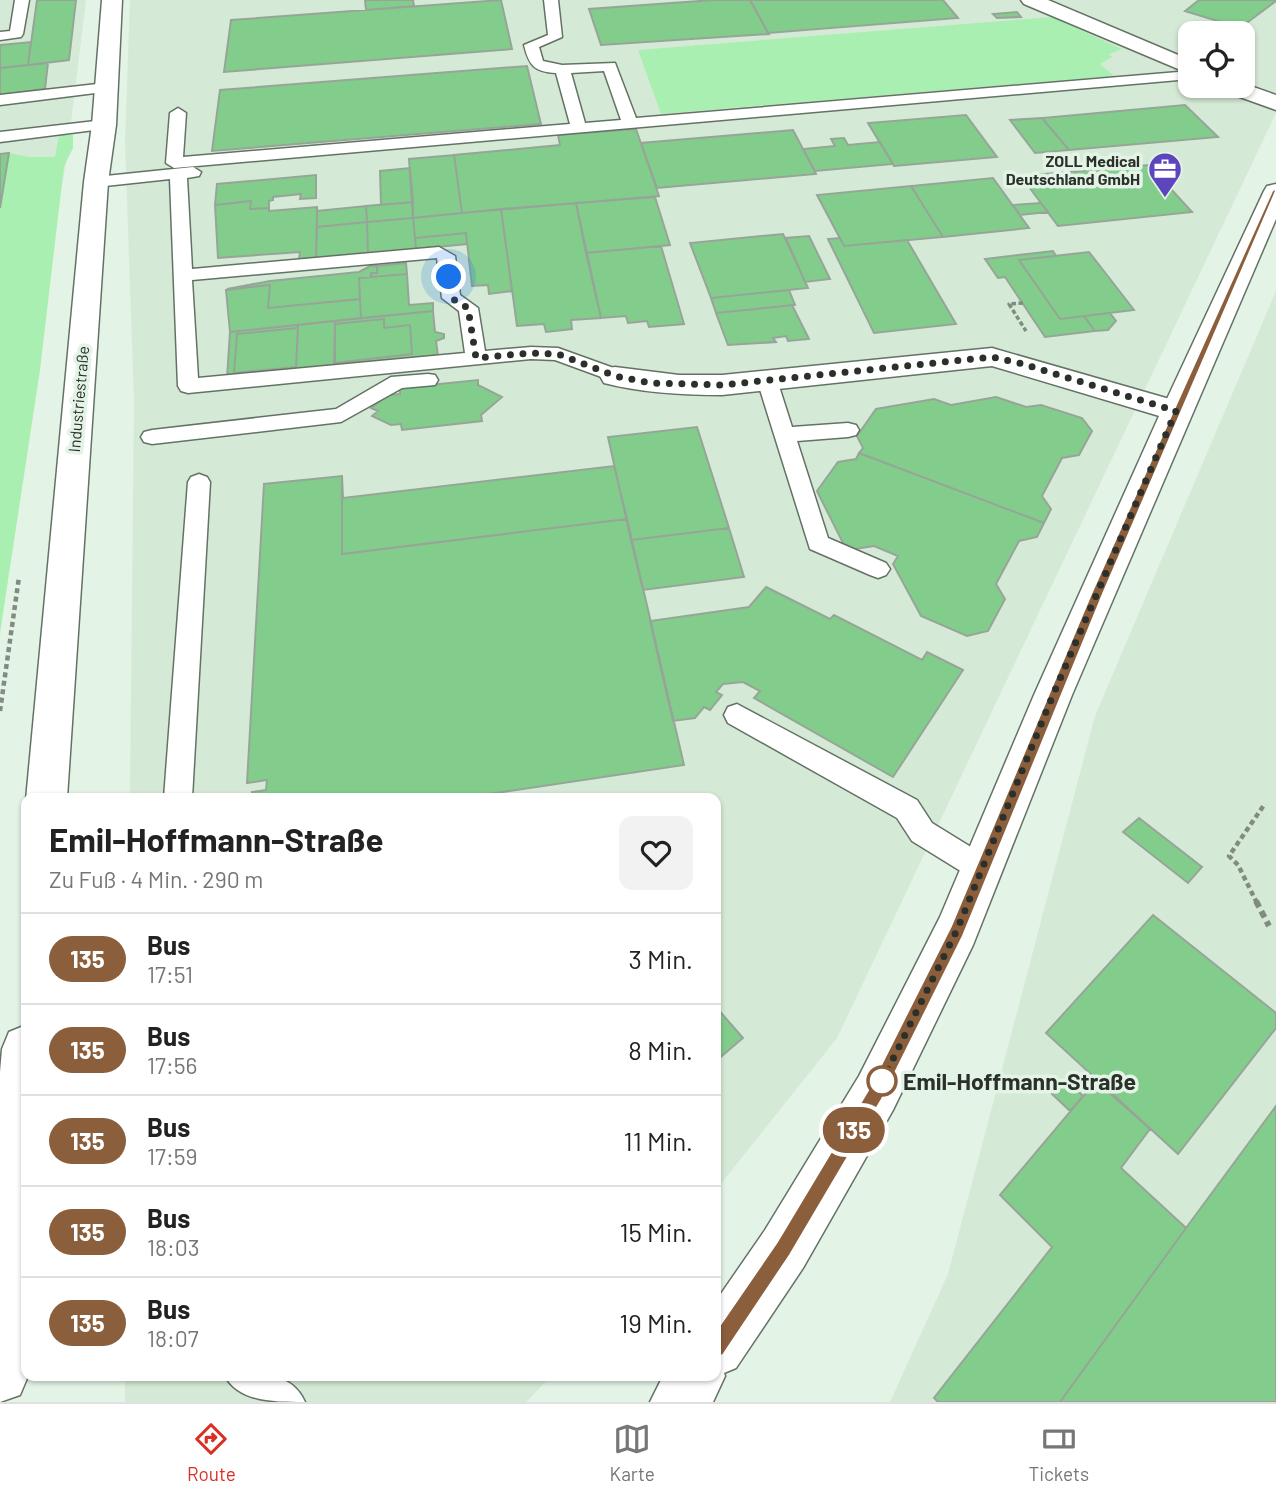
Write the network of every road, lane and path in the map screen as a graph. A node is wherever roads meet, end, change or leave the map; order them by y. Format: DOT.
graph roads {
  1 [pos="111,0"];
  2 [pos="551,0"];
  3 [pos="1031,0"];
  4 [pos="20,7"];
  5 [pos="0,16"];
  6 [pos="0,36"];
  7 [pos="1178,63"];
  8 [pos="562,69"];
  9 [pos="1178,76"];
  10 [pos="106,88"];
  11 [pos="1255,95"];
  12 [pos="0,100"];
  13 [pos="1276,103"];
  14 [pos="178,113"];
  15 [pos="630,123"];
  16 [pos="104,125"];
  17 [pos="579,128"];
  18 [pos="0,137"];
  19 [pos="523,144"];
  20 [pos="178,174"];
  21 [pos="96,182"];
  22 [pos="1276,191"];
  23 [pos="181,276"];
  24 [pos="476,358"];
  25 [pos="583,363"];
  26 [pos="615,376"];
  27 [pos="767,380"];
  28 [pos="1176,411"];
  29 [pos="848,429"];
  30 [pos="784,435"];
  31 [pos="152,437"];
  32 [pos="200,482"];
  33 [pos="878,569"];
  34 [pos="737,715"];
  35 [pos="46,793"];
  36 [pos="178,793"];
  37 [pos="1264,805"];
  38 [pos="982,869"];
  39 [pos="1269,926"];
  40 [pos="21,1112"];
  41 [pos="721,1341"];
  42 [pos="0,1376"];
  43 [pos="252,1381"];
  44 [pos="694,1381"];
  45 [pos="285,1402"];
  46 [pos="679,1402"];
  1 -- 10 [label="street, Industriestraße"];
  2 -- 8 [label="lane"];
  3 -- 7 [label="street"];
  4 -- 5 [label="lane"];
  4 -- 6 [label="lane"];
  8 -- 15 [label="lane"];
  8 -- 17 [label="lane"];
  9 -- 15 [label="lane"];
  10 -- 12 [label="lane"];
  10 -- 16 [label="street, Industriestraße"];
  11 -- 13 [label="street"];
  14 -- 17 [label="lane"];
  15 -- 17 [label="lane"];
  16 -- 18 [label="lane"];
  16 -- 21 [label="street, Industriestraße"];
  19 -- 20 [label="lane"];
  20 -- 21 [label="lane"];
  20 -- 23 [label="lane"];
  21 -- 35 [label="street, Industriestraße"];
  22 -- 28 [label="street"];
  23 -- 24 [label="lane"];
  23 -- 24 [label="lane"];
  24 -- 25 [label="lane"];
  25 -- 26 [label="lane"];
  25 -- 31 [label="lane"];
  26 -- 27 [label="street"];
  27 -- 28 [label="street"];
  27 -- 30 [label="lane"];
  28 -- 38 [label="street"];
  29 -- 30 [label="lane"];
  30 -- 33 [label="lane"];
  32 -- 36 [label="lane"];
  34 -- 38 [label="lane"];
  37 -- 39 [label="path"];
  38 -- 41 [label="street"];
  40 -- 42 [label="street"];
  43 -- 45 [label="lane"];
  44 -- 46 [label="street"];
}
